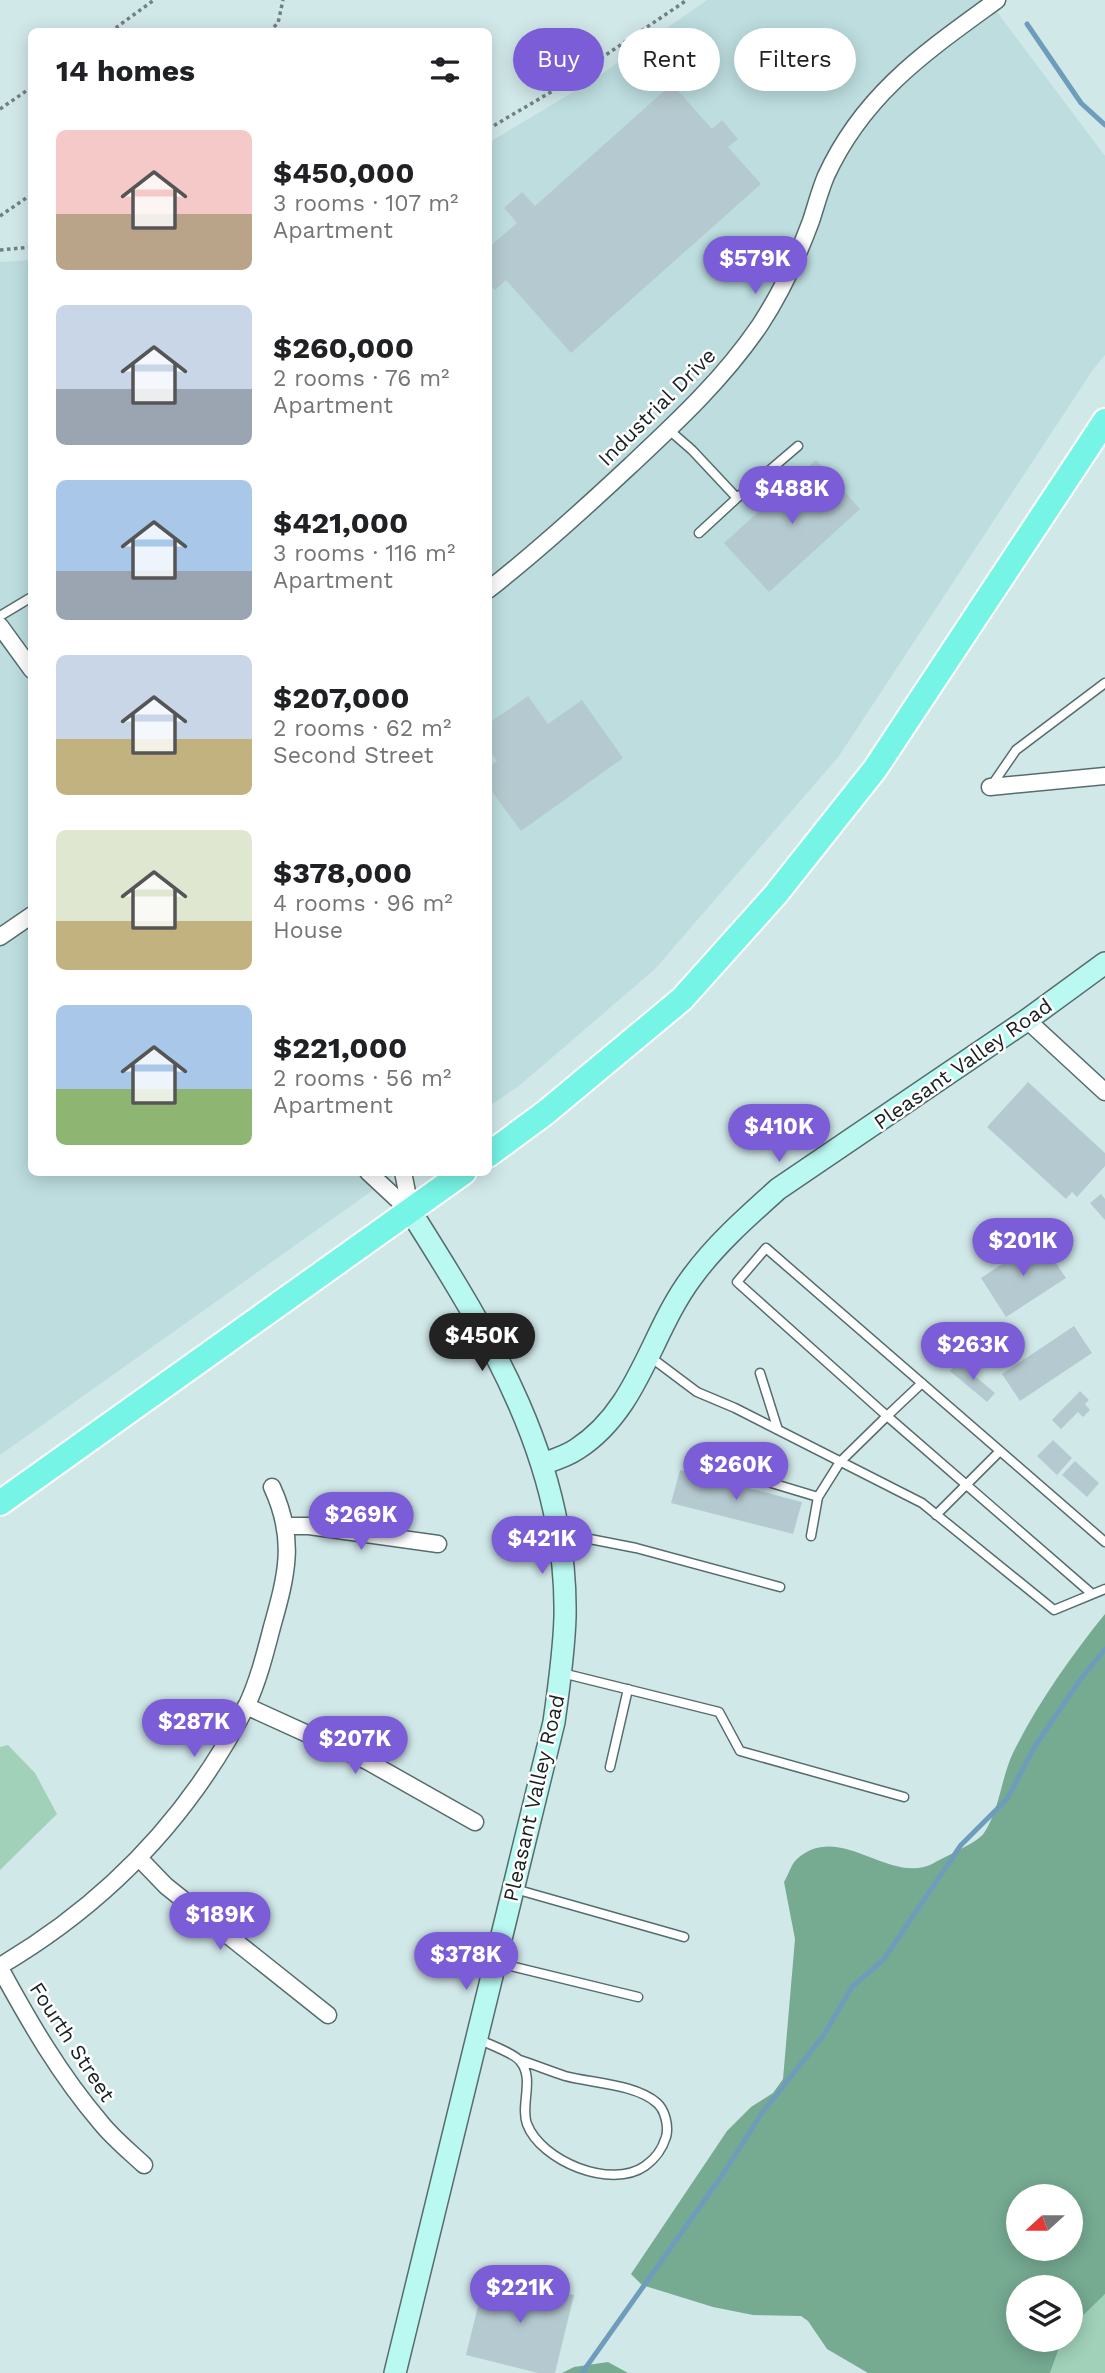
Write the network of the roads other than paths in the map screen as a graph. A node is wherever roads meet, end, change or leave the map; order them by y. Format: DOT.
graph roads {
  1 [pos="997,0"];
  2 [pos="1105,421"];
  3 [pos="669,430"];
  4 [pos="797,446"];
  5 [pos="737,498"];
  6 [pos="699,533"];
  7 [pos="492,587"];
  8 [pos="28,599"];
  9 [pos="0,616"];
  10 [pos="0,626"];
  11 [pos="28,664"];
  12 [pos="1105,684"];
  13 [pos="1105,776"];
  14 [pos="990,787"];
  15 [pos="28,918"];
  16 [pos="0,937"];
  17 [pos="1105,963"];
  18 [pos="1027,1020"];
  19 [pos="1105,1092"];
  20 [pos="492,1152"];
  21 [pos="372,1176"];
  22 [pos="404,1176"];
  23 [pos="459,1176"];
  24 [pos="411,1212"];
  25 [pos="649,1356"];
  26 [pos="760,1373"];
  27 [pos="922,1383"];
  28 [pos="887,1416"];
  29 [pos="778,1430"];
  30 [pos="1000,1451"];
  31 [pos="695,1460"];
  32 [pos="840,1462"];
  33 [pos="542,1464"];
  34 [pos="967,1485"];
  35 [pos="272,1488"];
  36 [pos="818,1497"];
  37 [pos="0,1503"];
  38 [pos="936,1515"];
  39 [pos="286,1526"];
  40 [pos="559,1533"];
  41 [pos="811,1536"];
  42 [pos="1105,1542"];
  43 [pos="438,1544"];
  44 [pos="780,1587"];
  45 [pos="1105,1589"];
  46 [pos="1091,1593"];
  47 [pos="562,1673"];
  48 [pos="628,1689"];
  49 [pos="246,1706"];
  50 [pos="610,1768"];
  51 [pos="904,1797"];
  52 [pos="475,1822"];
  53 [pos="139,1858"];
  54 [pos="513,1889"];
  55 [pos="684,1937"];
  56 [pos="495,1962"];
  57 [pos="0,1967"];
  58 [pos="638,1997"];
  59 [pos="328,2015"];
  60 [pos="475,2038"];
  61 [pos="520,2060"];
  62 [pos="144,2165"];
  63 [pos="395,2373"];
  1 -- 3 [label="street, Industrial Drive"];
  2 -- 20 [label="main road"];
  3 -- 5 [label="lane"];
  3 -- 7 [label="street, Industrial Drive"];
  4 -- 5 [label="lane"];
  5 -- 6 [label="lane"];
  8 -- 9 [label="lane"];
  10 -- 11 [label="street"];
  12 -- 14 [label="lane"];
  13 -- 14 [label="street"];
  15 -- 16 [label="street"];
  17 -- 18 [label="street, Pleasant Valley Road"];
  18 -- 19 [label="street"];
  18 -- 25 [label="street, Pleasant Valley Road"];
  21 -- 24 [label="street"];
  22 -- 24 [label="street"];
  23 -- 24 [label="main road"];
  24 -- 33 [label="street, Pleasant Valley Road"];
  24 -- 37 [label="main road"];
  25 -- 29 [label="lane"];
  25 -- 33 [label="street, Pleasant Valley Road"];
  26 -- 29 [label="lane"];
  27 -- 28 [label="lane"];
  27 -- 28 [label="lane"];
  27 -- 30 [label="lane"];
  28 -- 32 [label="lane"];
  28 -- 34 [label="lane"];
  29 -- 32 [label="lane"];
  30 -- 34 [label="lane"];
  30 -- 42 [label="lane"];
  31 -- 36 [label="lane"];
  32 -- 36 [label="lane"];
  32 -- 38 [label="lane"];
  33 -- 40 [label="street, Pleasant Valley Road"];
  34 -- 38 [label="lane"];
  34 -- 46 [label="lane"];
  35 -- 39 [label="street"];
  36 -- 41 [label="lane"];
  38 -- 46 [label="lane"];
  39 -- 43 [label="street"];
  39 -- 49 [label="street"];
  40 -- 44 [label="lane"];
  40 -- 47 [label="street, Pleasant Valley Road"];
  45 -- 46 [label="lane"];
  47 -- 48 [label="lane"];
  47 -- 54 [label="street, Pleasant Valley Road"];
  48 -- 50 [label="lane"];
  48 -- 51 [label="lane"];
  49 -- 52 [label="street"];
  49 -- 53 [label="street"];
  53 -- 57 [label="street"];
  53 -- 59 [label="street"];
  54 -- 55 [label="lane"];
  54 -- 56 [label="street, Pleasant Valley Road"];
  56 -- 58 [label="lane"];
  56 -- 60 [label="street, Pleasant Valley Road"];
  57 -- 62 [label="street, Fourth Street"];
  60 -- 61 [label="lane"];
  60 -- 63 [label="street, Pleasant Valley Road"];
  61 -- 61 [label="lane"];
}
